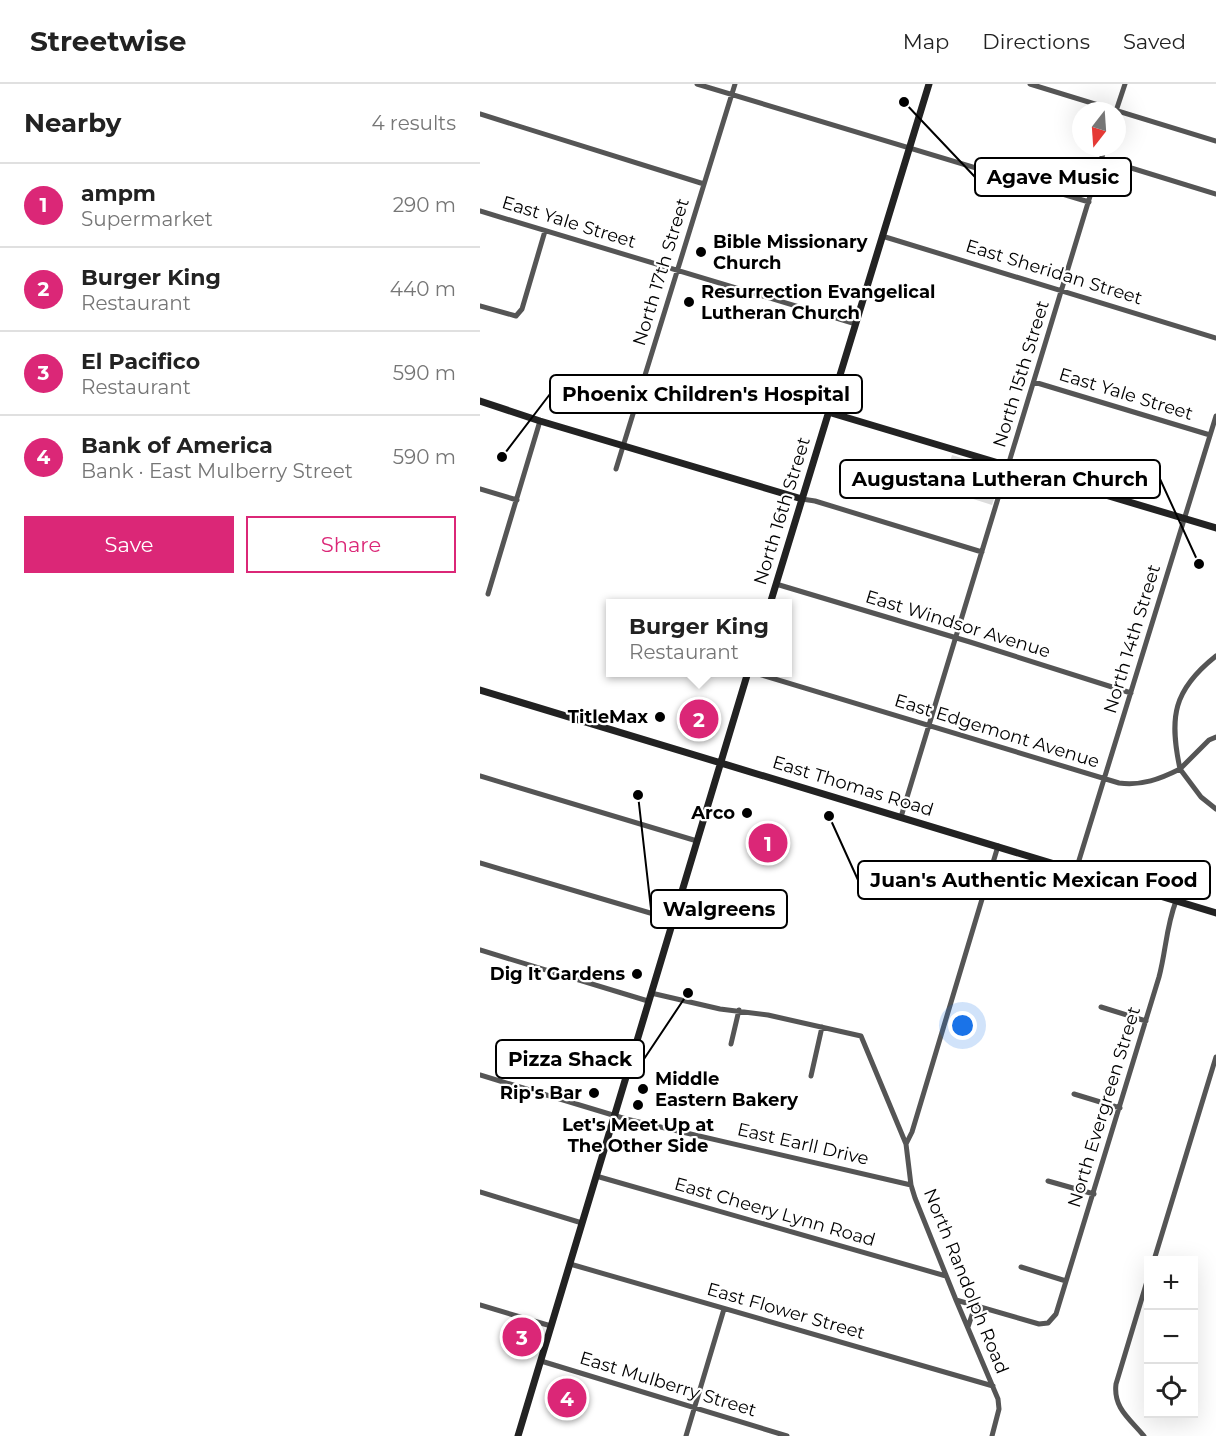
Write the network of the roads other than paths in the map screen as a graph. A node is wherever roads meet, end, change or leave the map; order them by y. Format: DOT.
graph roads {
  1 [pos="697,84"];
  2 [pos="735,84"];
  3 [pos="929,84"];
  4 [pos="1030,84"];
  5 [pos="1125,84"];
  6 [pos="732,94"];
  7 [pos="1087,102"];
  8 [pos="1119,102"];
  9 [pos="480,114"];
  10 [pos="1126,114"];
  11 [pos="1216,141"];
  12 [pos="909,148"];
  13 [pos="1103,156"];
  14 [pos="1102,159"];
  15 [pos="704,184"];
  16 [pos="1216,194"];
  17 [pos="1089,202"];
  18 [pos="480,211"];
  19 [pos="545,231"];
  20 [pos="882,236"];
  21 [pos="676,270"];
  22 [pos="1062,291"];
  23 [pos="480,306"];
  24 [pos="856,324"];
  25 [pos="1216,338"];
  26 [pos="1034,382"];
  27 [pos="480,401"];
  28 [pos="828,412"];
  29 [pos="1216,416"];
  30 [pos="540,421"];
  31 [pos="1210,435"];
  32 [pos="624,446"];
  33 [pos="1008,466"];
  34 [pos="616,469"];
  35 [pos="480,489"];
  36 [pos="802,499"];
  37 [pos="517,500"];
  38 [pos="1184,518"];
  39 [pos="1216,528"];
  40 [pos="982,552"];
  41 [pos="776,584"];
  42 [pos="488,594"];
  43 [pos="771,599"];
  44 [pos="956,639"];
  45 [pos="1216,656"];
  46 [pos="748,677"];
  47 [pos="766,677"];
  48 [pos="480,690"];
  49 [pos="1131,693"];
  50 [pos="930,725"];
  51 [pos="1216,737"];
  52 [pos="720,761"];
  53 [pos="1180,769"];
  54 [pos="480,776"];
  55 [pos="1104,779"];
  56 [pos="1216,809"];
  57 [pos="901,817"];
  58 [pos="697,841"];
  59 [pos="999,846"];
  60 [pos="480,863"];
  61 [pos="1076,870"];
  62 [pos="1176,901"];
  63 [pos="1216,913"];
  64 [pos="674,920"];
  65 [pos="480,950"];
  66 [pos="651,993"];
  67 [pos="648,1001"];
  68 [pos="1101,1007"];
  69 [pos="739,1010"];
  70 [pos="1146,1021"];
  71 [pos="822,1027"];
  72 [pos="731,1044"];
  73 [pos="1216,1057"];
  74 [pos="480,1075"];
  75 [pos="811,1076"];
  76 [pos="1074,1094"];
  77 [pos="1120,1108"];
  78 [pos="615,1115"];
  79 [pos="906,1143"];
  80 [pos="596,1176"];
  81 [pos="1048,1180"];
  82 [pos="911,1185"];
  83 [pos="480,1192"];
  84 [pos="1094,1194"];
  85 [pos="582,1223"];
  86 [pos="1155,1256"];
  87 [pos="570,1264"];
  88 [pos="1021,1267"];
  89 [pos="946,1276"];
  90 [pos="1066,1281"];
  91 [pos="1144,1294"];
  92 [pos="956,1300"];
  93 [pos="480,1305"];
  94 [pos="724,1309"];
  95 [pos="983,1309"];
  96 [pos="551,1326"];
  97 [pos="968,1329"];
  98 [pos="540,1361"];
  99 [pos="993,1386"];
  100 [pos="694,1408"];
  101 [pos="518,1436"];
  102 [pos="686,1436"];
  103 [pos="786,1436"];
  104 [pos="992,1436"];
  105 [pos="1144,1436"];
  1 -- 6 [label="street"];
  2 -- 6 [label="street, North 17th Street"];
  3 -- 12 [label="main road, North 16th Street"];
  4 -- 7 [label="street"];
  5 -- 8 [label="street"];
  6 -- 12 [label="street"];
  6 -- 15 [label="street, North 17th Street"];
  9 -- 15 [label="street"];
  10 -- 11 [label="street"];
  12 -- 17 [label="street"];
  12 -- 20 [label="main road, North 16th Street"];
  13 -- 14 [label="street, North 15th Street"];
  14 -- 16 [label="street"];
  14 -- 17 [label="street, North 15th Street"];
  15 -- 21 [label="street, North 17th Street"];
  17 -- 22 [label="street, North 15th Street"];
  18 -- 19 [label="street, East Yale Street"];
  19 -- 21 [label="street, East Yale Street"];
  19 -- 23 [label="street"];
  20 -- 22 [label="street, East Sheridan Street"];
  20 -- 24 [label="main road, North 16th Street"];
  21 -- 24 [label="street, East Yale Street"];
  21 -- 32 [label="street, North 17th Street"];
  22 -- 25 [label="street, East Sheridan Street"];
  22 -- 26 [label="street, North 15th Street"];
  24 -- 28 [label="main road, North 16th Street"];
  26 -- 31 [label="street, East Yale Street"];
  26 -- 33 [label="street, North 15th Street"];
  27 -- 30 [label="main road"];
  28 -- 33 [label="main road"];
  28 -- 36 [label="main road, North 16th Street"];
  29 -- 31 [label="street, North 14th Street"];
  30 -- 32 [label="main road"];
  30 -- 37 [label="street"];
  31 -- 38 [label="street, North 14th Street"];
  32 -- 34 [label="street, North 17th Street"];
  32 -- 36 [label="main road"];
  33 -- 38 [label="main road"];
  33 -- 40 [label="street, North 15th Street"];
  35 -- 37 [label="street"];
  36 -- 40 [label="street"];
  36 -- 41 [label="main road, North 16th Street"];
  37 -- 42 [label="street"];
  38 -- 39 [label="main road"];
  38 -- 49 [label="street, North 14th Street"];
  40 -- 44 [label="street, North 15th Street"];
  41 -- 43 [label="main road, North 16th Street"];
  41 -- 44 [label="street, East Windsor Avenue"];
  44 -- 49 [label="street, East Windsor Avenue"];
  44 -- 50 [label="street, North 15th Street"];
  45 -- 53 [label="street"];
  46 -- 52 [label="main road"];
  47 -- 50 [label="street, East Edgemont Avenue"];
  48 -- 52 [label="main road, East Thomas Road"];
  49 -- 55 [label="street, North 14th Street"];
  50 -- 55 [label="street, East Edgemont Avenue"];
  50 -- 57 [label="street, North 15th Street"];
  51 -- 53 [label="street"];
  52 -- 57 [label="main road, East Thomas Road"];
  52 -- 58 [label="main road"];
  53 -- 55 [label="street, East Edgemont Avenue"];
  53 -- 56 [label="street"];
  54 -- 58 [label="street"];
  55 -- 61 [label="street, North 14th Street"];
  57 -- 59 [label="main road, East Thomas Road"];
  58 -- 64 [label="main road"];
  59 -- 61 [label="main road, East Thomas Road"];
  59 -- 79 [label="street"];
  60 -- 64 [label="street"];
  61 -- 62 [label="main road, East Thomas Road"];
  62 -- 63 [label="main road, East Thomas Road"];
  62 -- 70 [label="street, North Evergreen Street"];
  64 -- 66 [label="main road"];
  65 -- 67 [label="street"];
  66 -- 67 [label="main road"];
  66 -- 69 [label="street"];
  67 -- 78 [label="main road"];
  68 -- 70 [label="street"];
  69 -- 71 [label="street"];
  69 -- 72 [label="street"];
  70 -- 77 [label="street, North Evergreen Street"];
  71 -- 75 [label="street"];
  71 -- 79 [label="street, North Randolph Road"];
  73 -- 86 [label="street"];
  74 -- 78 [label="street, East Earll Drive"];
  76 -- 77 [label="street"];
  77 -- 84 [label="street, North Evergreen Street"];
  78 -- 80 [label="main road"];
  78 -- 82 [label="street, East Earll Drive"];
  79 -- 82 [label="street, North Randolph Road"];
  80 -- 85 [label="main road"];
  80 -- 89 [label="street, East Cheery Lynn Road"];
  81 -- 84 [label="street"];
  82 -- 89 [label="street, North Randolph Road"];
  83 -- 85 [label="street"];
  84 -- 90 [label="street, North Evergreen Street"];
  85 -- 87 [label="main road"];
  87 -- 94 [label="street, East Flower Street"];
  87 -- 96 [label="main road"];
  88 -- 90 [label="street"];
  89 -- 92 [label="street, North Randolph Road"];
  90 -- 95 [label="street, North Evergreen Street"];
  91 -- 105 [label="street"];
  92 -- 95 [label="street"];
  92 -- 97 [label="street, North Randolph Road"];
  93 -- 96 [label="street"];
  94 -- 99 [label="street, East Flower Street"];
  94 -- 100 [label="street"];
  95 -- 97 [label="street"];
  96 -- 98 [label="main road"];
  97 -- 99 [label="street, North Randolph Road"];
  98 -- 100 [label="street, East Mulberry Street"];
  98 -- 101 [label="main road"];
  99 -- 104 [label="street, North Randolph Road"];
  100 -- 102 [label="street"];
  100 -- 103 [label="street, East Mulberry Street"];
}
